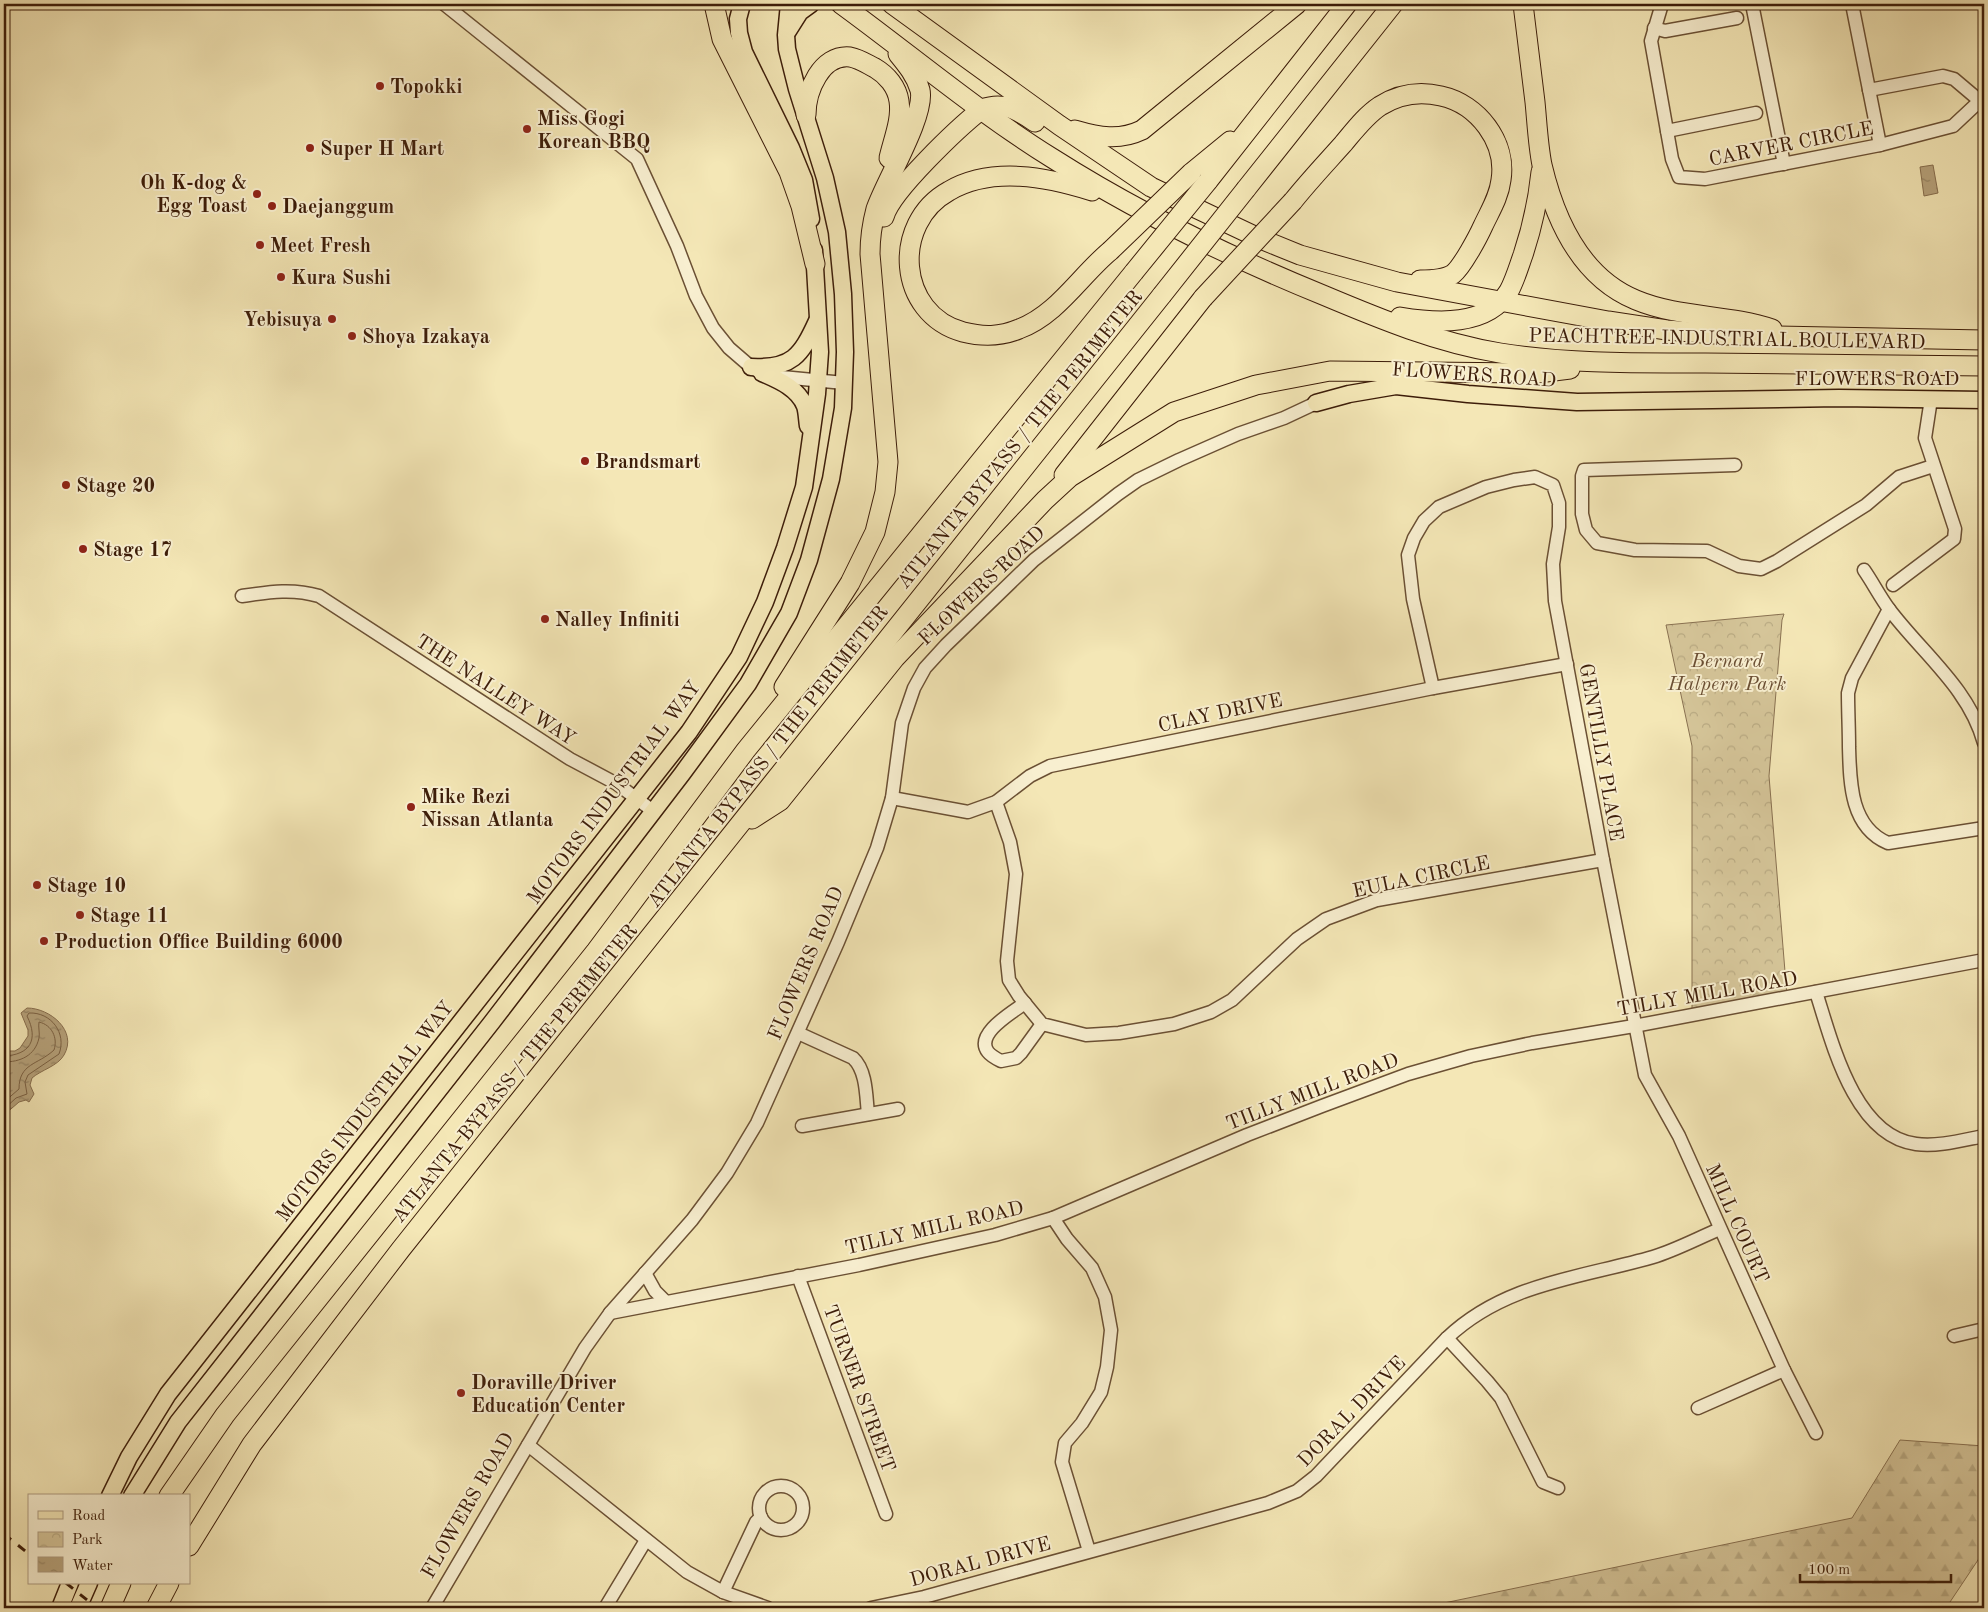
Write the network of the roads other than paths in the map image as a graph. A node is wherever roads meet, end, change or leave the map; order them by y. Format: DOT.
graph roads {
  1 [pos="444,4"];
  2 [pos="714,4"];
  3 [pos="742,4"];
  4 [pos="789,4"];
  5 [pos="811,4"];
  6 [pos="841,4"];
  7 [pos="892,4"];
  8 [pos="1297,4"];
  9 [pos="1347,4"];
  10 [pos="1393,4"];
  11 [pos="1523,4"];
  12 [pos="1662,4"];
  13 [pos="1752,4"];
  14 [pos="1852,4"];
  15 [pos="1737,18"];
  16 [pos="1654,28"];
  17 [pos="882,34"];
  18 [pos="786,35"];
  19 [pos="1869,90"];
  20 [pos="1982,99"];
  21 [pos="982,109"];
  22 [pos="1756,114"];
  23 [pos="806,115"];
  24 [pos="1256,120"];
  25 [pos="1059,125"];
  26 [pos="1667,132"];
  27 [pos="1880,145"];
  28 [pos="1542,164"];
  29 [pos="1784,164"];
  30 [pos="1151,187"];
  31 [pos="1119,199"];
  32 [pos="876,209"];
  33 [pos="815,264"];
  34 [pos="1397,282"];
  35 [pos="874,290"];
  36 [pos="1502,301"];
  37 [pos="1362,311"];
  38 [pos="818,319"];
  39 [pos="1792,336"];
  40 [pos="1984,340"];
  41 [pos="1638,363"];
  42 [pos="1984,366"];
  43 [pos="757,370"];
  44 [pos="818,381"];
  45 [pos="844,383"];
  46 [pos="1931,399"];
  47 [pos="1984,400"];
  48 [pos="1316,403"];
  49 [pos="810,442"];
  50 [pos="1735,465"];
  51 [pos="1933,466"];
  52 [pos="1045,500"];
  53 [pos="1864,570"];
  54 [pos="1893,585"];
  55 [pos="242,596"];
  56 [pos="1889,609"];
  57 [pos="1567,664"];
  58 [pos="1433,688"];
  59 [pos="1984,743"];
  60 [pos="746,750"];
  61 [pos="638,798"];
  62 [pos="892,798"];
  63 [pos="996,802"];
  64 [pos="653,811"];
  65 [pos="741,826"];
  66 [pos="1984,828"];
  67 [pos="1603,860"];
  68 [pos="1984,960"];
  69 [pos="1816,992"];
  70 [pos="1025,1003"];
  71 [pos="1042,1024"];
  72 [pos="1634,1026"];
  73 [pos="798,1033"];
  74 [pos="898,1109"];
  75 [pos="868,1114"];
  76 [pos="802,1126"];
  77 [pos="1984,1136"];
  78 [pos="1053,1218"];
  79 [pos="1720,1229"];
  80 [pos="645,1273"];
  81 [pos="798,1276"];
  82 [pos="666,1302"];
  83 [pos="610,1313"];
  84 [pos="1984,1329"];
  85 [pos="1954,1336"];
  86 [pos="1447,1338"];
  87 [pos="1784,1370"];
  88 [pos="1698,1408"];
  89 [pos="1816,1433"];
  90 [pos="528,1445"];
  91 [pos="1558,1488"];
  92 [pos="111,1494"];
  93 [pos="133,1494"];
  94 [pos="170,1494"];
  95 [pos="886,1514"];
  96 [pos="761,1517"];
  97 [pos="646,1540"];
  98 [pos="190,1544"];
  99 [pos="1089,1551"];
  100 [pos="70,1584"];
  101 [pos="89,1584"];
  102 [pos="122,1584"];
  103 [pos="168,1584"];
  104 [pos="723,1592"];
  105 [pos="60,1608"];
  106 [pos="78,1608"];
  107 [pos="110,1608"];
  108 [pos="156,1608"];
  109 [pos="432,1608"];
  110 [pos="605,1608"];
  111 [pos="768,1608"];
  112 [pos="871,1608"];
  1 -- 43 [label="street"];
  2 -- 33 [label="highway"];
  3 -- 33 [label="main road, MOTORS INDUSTRIAL WAY"];
  4 -- 18 [label="main road"];
  5 -- 18 [label="main road"];
  6 -- 17 [label="highway, PEACHTREE INDUSTRIAL BOULEVARD"];
  7 -- 25 [label="highway, PEACHTREE INDUSTRIAL BOULEVARD"];
  8 -- 25 [label="highway"];
  9 -- 24 [label="highway, ATLANTA BYPASS / THE PERIMETER"];
  10 -- 65 [label="highway, ATLANTA BYPASS / THE PERIMETER, bridge"];
  11 -- 28 [label="highway"];
  12 -- 16 [label="street, CARVER CIRCLE"];
  13 -- 29 [label="street"];
  14 -- 19 [label="street"];
  15 -- 16 [label="street"];
  16 -- 26 [label="street, CARVER CIRCLE"];
  17 -- 21 [label="highway, PEACHTREE INDUSTRIAL BOULEVARD"];
  17 -- 32 [label="highway"];
  18 -- 23 [label="main road"];
  19 -- 20 [label="street"];
  19 -- 27 [label="street"];
  20 -- 27 [label="street, CARVER CIRCLE"];
  21 -- 30 [label="highway"];
  21 -- 31 [label="highway, PEACHTREE INDUSTRIAL BOULEVARD"];
  21 -- 35 [label="highway"];
  22 -- 26 [label="street"];
  23 -- 32 [label="highway"];
  23 -- 45 [label="main road"];
  24 -- 31 [label="highway, bridge"];
  24 -- 60 [label="highway, ATLANTA BYPASS / THE PERIMETER, bridge"];
  25 -- 30 [label="highway, PEACHTREE INDUSTRIAL BOULEVARD"];
  26 -- 29 [label="street, CARVER CIRCLE"];
  27 -- 29 [label="street, CARVER CIRCLE"];
  28 -- 36 [label="highway"];
  28 -- 39 [label="highway"];
  30 -- 34 [label="highway, PEACHTREE INDUSTRIAL BOULEVARD"];
  31 -- 37 [label="highway, PEACHTREE INDUSTRIAL BOULEVARD"];
  32 -- 35 [label="highway"];
  33 -- 38 [label="main road, MOTORS INDUSTRIAL WAY"];
  34 -- 36 [label="highway, PEACHTREE INDUSTRIAL BOULEVARD"];
  34 -- 52 [label="highway, bridge"];
  35 -- 60 [label="highway"];
  36 -- 37 [label="highway"];
  36 -- 39 [label="highway, PEACHTREE INDUSTRIAL BOULEVARD"];
  37 -- 41 [label="highway, PEACHTREE INDUSTRIAL BOULEVARD"];
  38 -- 43 [label="main road"];
  38 -- 44 [label="main road, MOTORS INDUSTRIAL WAY"];
  39 -- 40 [label="highway, PEACHTREE INDUSTRIAL BOULEVARD"];
  41 -- 42 [label="highway, PEACHTREE INDUSTRIAL BOULEVARD"];
  41 -- 52 [label="highway"];
  43 -- 44 [label="street"];
  43 -- 49 [label="main road"];
  44 -- 45 [label="street"];
  44 -- 49 [label="main road, MOTORS INDUSTRIAL WAY"];
  45 -- 64 [label="main road"];
  46 -- 47 [label="main road, FLOWERS ROAD"];
  46 -- 48 [label="main road, FLOWERS ROAD"];
  46 -- 51 [label="street"];
  48 -- 62 [label="street, FLOWERS ROAD"];
  49 -- 61 [label="main road, MOTORS INDUSTRIAL WAY"];
  50 -- 51 [label="street"];
  51 -- 54 [label="street"];
  52 -- 65 [label="highway"];
  53 -- 56 [label="street"];
  55 -- 61 [label="street, THE NALLEY WAY"];
  56 -- 59 [label="street"];
  56 -- 66 [label="street"];
  57 -- 58 [label="street, CLAY DRIVE"];
  57 -- 58 [label="street, GENTILLY PLACE"];
  57 -- 67 [label="street, GENTILLY PLACE"];
  58 -- 63 [label="street, CLAY DRIVE"];
  60 -- 94 [label="highway, ATLANTA BYPASS / THE PERIMETER"];
  61 -- 64 [label="street, THE NALLEY WAY"];
  61 -- 92 [label="main road, MOTORS INDUSTRIAL WAY"];
  62 -- 63 [label="street, CLAY DRIVE"];
  62 -- 73 [label="street, FLOWERS ROAD"];
  63 -- 70 [label="street"];
  64 -- 93 [label="main road"];
  65 -- 98 [label="highway, ATLANTA BYPASS / THE PERIMETER"];
  67 -- 71 [label="street, EULA CIRCLE"];
  67 -- 72 [label="street, GENTILLY PLACE"];
  68 -- 69 [label="street, TILLY MILL ROAD"];
  69 -- 72 [label="street, TILLY MILL ROAD"];
  69 -- 77 [label="street"];
  70 -- 71 [label="street"];
  70 -- 71 [label="street"];
  72 -- 78 [label="street, TILLY MILL ROAD"];
  72 -- 79 [label="street, MILL COURT"];
  73 -- 75 [label="street"];
  73 -- 80 [label="street, FLOWERS ROAD"];
  74 -- 75 [label="street"];
  75 -- 76 [label="street"];
  78 -- 81 [label="street, TILLY MILL ROAD"];
  78 -- 99 [label="street"];
  79 -- 86 [label="street, DORAL DRIVE"];
  79 -- 87 [label="street, MILL COURT"];
  80 -- 82 [label="street"];
  80 -- 83 [label="street, FLOWERS ROAD"];
  81 -- 82 [label="street, TILLY MILL ROAD"];
  81 -- 95 [label="street, TURNER STREET"];
  82 -- 83 [label="street, TILLY MILL ROAD"];
  83 -- 90 [label="street, FLOWERS ROAD"];
  84 -- 85 [label="street"];
  86 -- 91 [label="street"];
  86 -- 99 [label="street, DORAL DRIVE"];
  87 -- 88 [label="street"];
  87 -- 89 [label="street, MILL COURT"];
  90 -- 97 [label="street"];
  90 -- 109 [label="street, FLOWERS ROAD"];
  96 -- 104 [label="street"];
  97 -- 104 [label="street"];
  97 -- 110 [label="street"];
  99 -- 112 [label="street, DORAL DRIVE"];
  100 -- 105 [label="main road"];
  101 -- 106 [label="main road"];
  102 -- 107 [label="highway"];
  103 -- 108 [label="highway"];
  104 -- 111 [label="street"];
}
